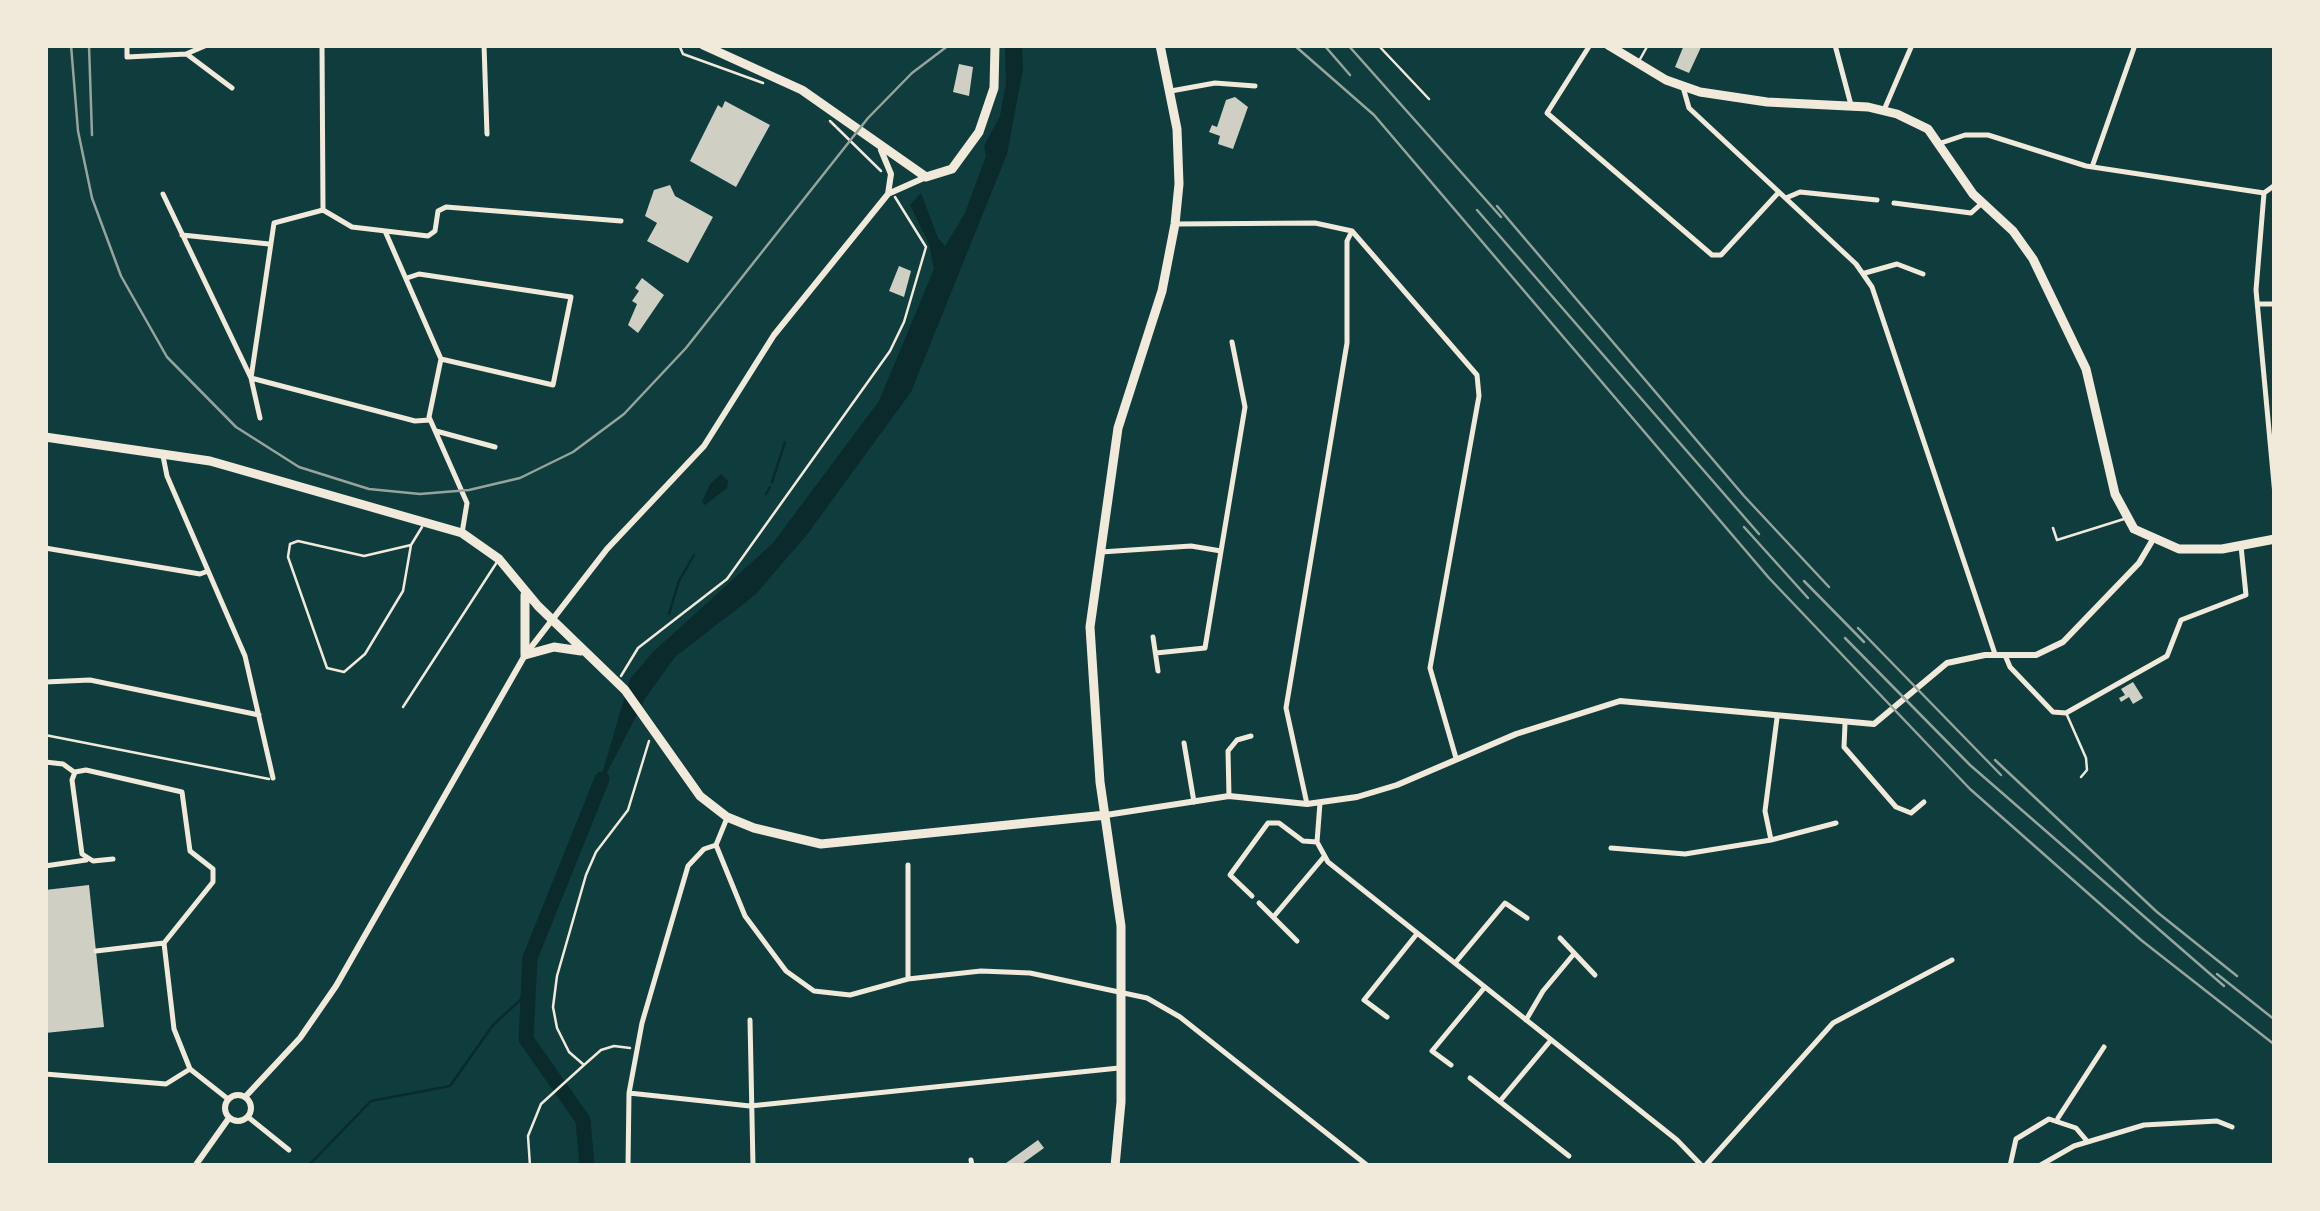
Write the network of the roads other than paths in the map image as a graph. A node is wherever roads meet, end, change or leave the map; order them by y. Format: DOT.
graph roads {
  1 [pos="127,45"];
  2 [pos="207,45"];
  3 [pos="322,45"];
  4 [pos="484,45"];
  5 [pos="703,45"];
  6 [pos="995,45"];
  7 [pos="1160,45"];
  8 [pos="1378,45"];
  9 [pos="1590,45"];
  10 [pos="1608,45"];
  11 [pos="1648,45"];
  12 [pos="1835,45"];
  13 [pos="1912,45"];
  14 [pos="2135,45"];
  15 [pos="186,54"];
  16 [pos="1637,64"];
  17 [pos="1255,86"];
  18 [pos="1682,87"];
  19 [pos="232,88"];
  20 [pos="1170,90"];
  21 [pos="1429,99"];
  22 [pos="1851,106"];
  23 [pos="1884,110"];
  24 [pos="488,134"];
  25 [pos="1941,143"];
  26 [pos="882,150"];
  27 [pos="2092,167"];
  28 [pos="926,177"];
  29 [pos="2275,185"];
  30 [pos="1780,192"];
  31 [pos="2264,193"];
  32 [pos="163,194"];
  33 [pos="888,194"];
  34 [pos="1786,198"];
  35 [pos="1877,200"];
  36 [pos="1894,203"];
  37 [pos="1982,203"];
  38 [pos="324,210"];
  39 [pos="621,221"];
  40 [pos="1175,224"];
  41 [pos="385,230"];
  42 [pos="1352,231"];
  43 [pos="182,235"];
  44 [pos="269,244"];
  45 [pos="1864,274"];
  46 [pos="1923,274"];
  47 [pos="407,278"];
  48 [pos="2258,304"];
  49 [pos="2275,304"];
  50 [pos="1232,342"];
  51 [pos="441,359"];
  52 [pos="251,378"];
  53 [pos="260,418"];
  54 [pos="430,420"];
  55 [pos="435,431"];
  56 [pos="45,437"];
  57 [pos="495,447"];
  58 [pos="163,453"];
  59 [pos="2275,495"];
  60 [pos="2125,518"];
  61 [pos="426,522"];
  62 [pos="2053,528"];
  63 [pos="462,533"];
  64 [pos="2275,540"];
  65 [pos="2152,541"];
  66 [pos="411,545"];
  67 [pos="2241,546"];
  68 [pos="45,548"];
  69 [pos="1222,551"];
  70 [pos="1098,552"];
  71 [pos="499,559"];
  72 [pos="208,571"];
  73 [pos="525,592"];
  74 [pos="552,620"];
  75 [pos="1153,637"];
  76 [pos="584,652"];
  77 [pos="1156,653"];
  78 [pos="1995,654"];
  79 [pos="525,655"];
  80 [pos="2006,655"];
  81 [pos="1158,671"];
  82 [pos="45,682"];
  83 [pos="402,708"];
  84 [pos="2066,714"];
  85 [pos="260,715"];
  86 [pos="1777,718"];
  87 [pos="1845,724"];
  88 [pos="45,735"];
  89 [pos="1251,736"];
  90 [pos="1184,744"];
  91 [pos="1456,758"];
  92 [pos="45,762"];
  93 [pos="75,772"];
  94 [pos="2081,777"];
  95 [pos="273,778"];
  96 [pos="1229,796"];
  97 [pos="1194,802"];
  98 [pos="1924,802"];
  99 [pos="1320,803"];
  100 [pos="1307,804"];
  101 [pos="1106,815"];
  102 [pos="728,817"];
  103 [pos="1836,823"];
  104 [pos="1771,840"];
  105 [pos="1317,842"];
  106 [pos="716,846"];
  107 [pos="1611,848"];
  108 [pos="1323,858"];
  109 [pos="113,859"];
  110 [pos="86,860"];
  111 [pos="908,865"];
  112 [pos="45,866"];
  113 [pos="1252,896"];
  114 [pos="1259,903"];
  115 [pos="1275,914"];
  116 [pos="1527,918"];
  117 [pos="1417,934"];
  118 [pos="1560,938"];
  119 [pos="1297,940"];
  120 [pos="164,943"];
  121 [pos="96,951"];
  122 [pos="1573,955"];
  123 [pos="1952,960"];
  124 [pos="1455,963"];
  125 [pos="1595,975"];
  126 [pos="908,979"];
  127 [pos="1485,986"];
  128 [pos="1118,991"];
  129 [pos="1387,1017"];
  130 [pos="750,1020"];
  131 [pos="1526,1020"];
  132 [pos="1552,1040"];
  133 [pos="2104,1047"];
  134 [pos="1451,1065"];
  135 [pos="1119,1068"];
  136 [pos="190,1069"];
  137 [pos="45,1074"];
  138 [pos="1470,1078"];
  139 [pos="630,1092"];
  140 [pos="246,1096"];
  141 [pos="228,1099"];
  142 [pos="1500,1101"];
  143 [pos="750,1106"];
  144 [pos="248,1117"];
  145 [pos="229,1118"];
  146 [pos="2058,1118"];
  147 [pos="2232,1127"];
  148 [pos="2087,1141"];
  149 [pos="289,1150"];
  150 [pos="1569,1156"];
  151 [pos="195,1166"];
  152 [pos="628,1166"];
  153 [pos="753,1166"];
  154 [pos="1115,1166"];
  155 [pos="1368,1166"];
  156 [pos="1703,1166"];
  157 [pos="2010,1166"];
  158 [pos="2039,1166"];
  1 -- 15 [label="street"];
  2 -- 15 [label="street"];
  3 -- 38 [label="street"];
  4 -- 24 [label="street"];
  5 -- 26 [label="main road"];
  6 -- 28 [label="main road"];
  7 -- 20 [label="main road"];
  8 -- 21 [label="lane"];
  9 -- 30 [label="street"];
  10 -- 16 [label="main road"];
  11 -- 16 [label="lane"];
  12 -- 22 [label="street"];
  13 -- 23 [label="street"];
  14 -- 27 [label="street"];
  15 -- 19 [label="street"];
  16 -- 18 [label="main road"];
  17 -- 20 [label="street"];
  18 -- 22 [label="main road"];
  18 -- 30 [label="street"];
  20 -- 40 [label="main road"];
  22 -- 23 [label="main road"];
  23 -- 25 [label="main road"];
  25 -- 27 [label="street"];
  25 -- 37 [label="main road"];
  26 -- 28 [label="main road"];
  26 -- 33 [label="street"];
  27 -- 31 [label="street"];
  28 -- 33 [label="street"];
  29 -- 31 [label="street"];
  30 -- 34 [label="street"];
  31 -- 48 [label="street"];
  32 -- 43 [label="street"];
  33 -- 74 [label="street"];
  34 -- 35 [label="street"];
  34 -- 45 [label="street"];
  36 -- 37 [label="street"];
  37 -- 60 [label="main road"];
  38 -- 41 [label="street"];
  38 -- 44 [label="street"];
  39 -- 41 [label="street"];
  40 -- 42 [label="street"];
  40 -- 70 [label="main road"];
  41 -- 47 [label="street"];
  42 -- 91 [label="street"];
  42 -- 100 [label="street"];
  43 -- 44 [label="street"];
  43 -- 52 [label="street"];
  44 -- 52 [label="street"];
  45 -- 46 [label="street"];
  45 -- 78 [label="street"];
  47 -- 51 [label="street"];
  47 -- 51 [label="street"];
  48 -- 49 [label="street"];
  48 -- 59 [label="street"];
  50 -- 69 [label="street"];
  51 -- 54 [label="street"];
  52 -- 53 [label="street"];
  52 -- 54 [label="street"];
  54 -- 55 [label="street"];
  55 -- 57 [label="street"];
  55 -- 63 [label="street"];
  56 -- 58 [label="main road"];
  58 -- 61 [label="main road"];
  58 -- 72 [label="street"];
  60 -- 62 [label="lane"];
  60 -- 65 [label="main road"];
  61 -- 63 [label="main road"];
  61 -- 66 [label="lane"];
  63 -- 71 [label="main road"];
  64 -- 67 [label="main road"];
  65 -- 67 [label="main road"];
  65 -- 80 [label="street"];
  66 -- 66 [label="lane"];
  67 -- 84 [label="street"];
  68 -- 72 [label="street"];
  69 -- 70 [label="street"];
  69 -- 77 [label="street"];
  70 -- 101 [label="main road"];
  71 -- 73 [label="main road"];
  71 -- 83 [label="lane"];
  72 -- 85 [label="street"];
  73 -- 74 [label="main road"];
  73 -- 79 [label="main road"];
  74 -- 76 [label="main road"];
  74 -- 79 [label="street"];
  75 -- 77 [label="street"];
  76 -- 79 [label="main road"];
  76 -- 102 [label="main road"];
  77 -- 81 [label="street"];
  78 -- 80 [label="street"];
  78 -- 87 [label="street"];
  79 -- 140 [label="street"];
  80 -- 84 [label="street"];
  82 -- 85 [label="street"];
  84 -- 94 [label="lane"];
  85 -- 95 [label="street"];
  86 -- 87 [label="street"];
  86 -- 91 [label="street"];
  86 -- 104 [label="street"];
  87 -- 98 [label="street"];
  88 -- 95 [label="lane"];
  89 -- 96 [label="street"];
  90 -- 97 [label="street"];
  91 -- 99 [label="street"];
  92 -- 93 [label="street"];
  93 -- 110 [label="street"];
  93 -- 120 [label="street"];
  96 -- 97 [label="street"];
  96 -- 100 [label="street"];
  97 -- 101 [label="street"];
  99 -- 100 [label="street"];
  99 -- 105 [label="street"];
  101 -- 102 [label="main road"];
  101 -- 128 [label="main road"];
  102 -- 106 [label="street"];
  103 -- 104 [label="street"];
  104 -- 107 [label="street"];
  105 -- 108 [label="street"];
  105 -- 113 [label="street"];
  106 -- 126 [label="street"];
  106 -- 139 [label="street"];
  108 -- 115 [label="street"];
  108 -- 117 [label="street"];
  109 -- 110 [label="street"];
  110 -- 112 [label="street"];
  111 -- 126 [label="street"];
  114 -- 115 [label="street"];
  115 -- 119 [label="street"];
  116 -- 124 [label="street"];
  117 -- 124 [label="street"];
  117 -- 129 [label="street"];
  118 -- 122 [label="street"];
  120 -- 121 [label="street"];
  120 -- 136 [label="street"];
  122 -- 125 [label="street"];
  122 -- 131 [label="street"];
  123 -- 156 [label="street"];
  124 -- 127 [label="street"];
  126 -- 128 [label="street"];
  127 -- 131 [label="street"];
  127 -- 134 [label="street"];
  128 -- 135 [label="main road"];
  128 -- 155 [label="street"];
  130 -- 143 [label="street"];
  131 -- 132 [label="street"];
  132 -- 142 [label="street"];
  132 -- 156 [label="street"];
  133 -- 146 [label="street"];
  135 -- 143 [label="street"];
  135 -- 154 [label="main road"];
  136 -- 137 [label="street"];
  136 -- 141 [label="street"];
  138 -- 142 [label="street"];
  139 -- 143 [label="street"];
  139 -- 152 [label="street"];
  140 -- 141 [label="street"];
  140 -- 144 [label="street"];
  141 -- 145 [label="street"];
  142 -- 150 [label="street"];
  143 -- 153 [label="street"];
  144 -- 145 [label="street"];
  144 -- 149 [label="street"];
  145 -- 151 [label="street"];
  146 -- 148 [label="street"];
  146 -- 157 [label="street"];
  147 -- 148 [label="street"];
  148 -- 158 [label="street"];
}
